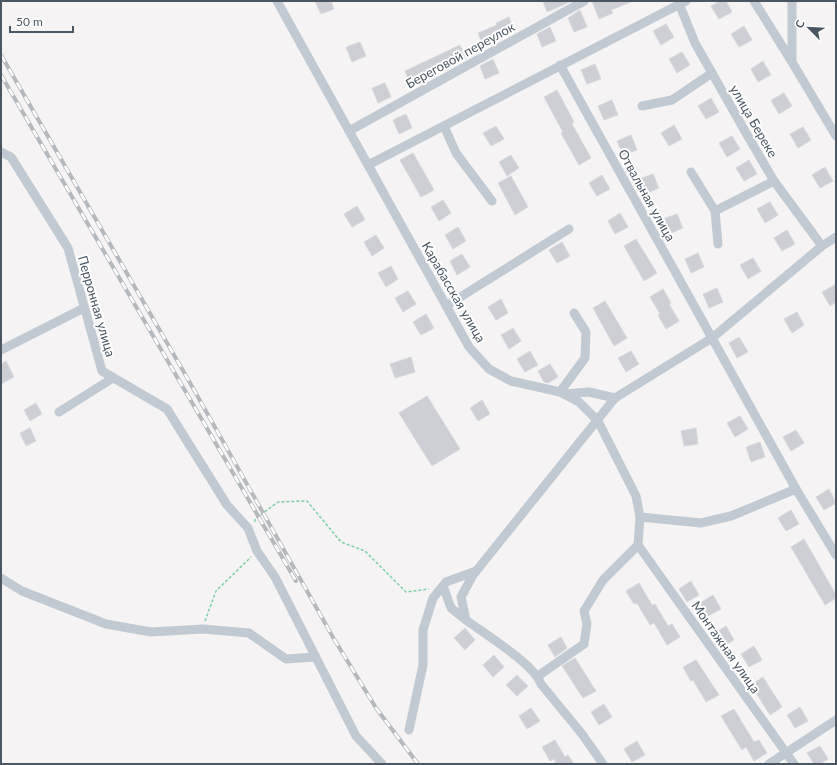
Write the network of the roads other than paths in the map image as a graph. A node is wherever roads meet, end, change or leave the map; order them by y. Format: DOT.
graph roads {
  1 [pos="277,1"];
  2 [pos="584,1"];
  3 [pos="792,1"];
  4 [pos="682,2"];
  5 [pos="757,2"];
  6 [pos="792,62"];
  7 [pos="560,65"];
  8 [pos="712,73"];
  9 [pos="642,106"];
  10 [pos="444,126"];
  11 [pos="349,131"];
  12 [pos="836,136"];
  13 [pos="1,152"];
  14 [pos="368,165"];
  15 [pos="691,172"];
  16 [pos="774,181"];
  17 [pos="492,201"];
  18 [pos="715,211"];
  19 [pos="569,229"];
  20 [pos="836,237"];
  21 [pos="718,244"];
  22 [pos="822,246"];
  23 [pos="446,306"];
  24 [pos="84,308"];
  25 [pos="574,313"];
  26 [pos="712,338"];
  27 [pos="1,350"];
  28 [pos="113,378"];
  29 [pos="562,393"];
  30 [pos="615,398"];
  31 [pos="59,412"];
  32 [pos="598,421"];
  33 [pos="796,489"];
  34 [pos="640,517"];
  35 [pos="638,545"];
  36 [pos="836,555"];
  37 [pos="476,571"];
  38 [pos="1,578"];
  39 [pos="443,586"];
  40 [pos="466,620"];
  41 [pos="316,656"];
  42 [pos="538,676"];
  43 [pos="836,720"];
  44 [pos="409,730"];
  45 [pos="786,754"];
  46 [pos="382,764"];
  47 [pos="603,764"];
  48 [pos="769,764"];
  49 [pos="794,764"];
  1 -- 11 [label="street, Карабасская улица"];
  2 -- 11 [label="street, Береговой переулок"];
  3 -- 6 [label="street"];
  4 -- 7 [label="street"];
  4 -- 8 [label="street, улица Береке"];
  5 -- 6 [label="street"];
  6 -- 12 [label="street"];
  7 -- 10 [label="street"];
  7 -- 26 [label="street, Отвальная улица"];
  8 -- 9 [label="street"];
  8 -- 16 [label="street, улица Береке"];
  10 -- 14 [label="street"];
  10 -- 17 [label="street"];
  11 -- 14 [label="street, Карабасская улица"];
  13 -- 24 [label="street, Перронная улица"];
  14 -- 23 [label="street, Карабасская улица"];
  15 -- 18 [label="street"];
  16 -- 18 [label="street"];
  16 -- 22 [label="street, улица Береке"];
  18 -- 21 [label="street"];
  19 -- 23 [label="street"];
  20 -- 22 [label="street"];
  22 -- 26 [label="street"];
  23 -- 29 [label="street, Карабасская улица"];
  24 -- 27 [label="street"];
  24 -- 28 [label="street, Перронная улица"];
  25 -- 29 [label="street"];
  26 -- 30 [label="street"];
  26 -- 33 [label="street, Отвальная улица"];
  28 -- 31 [label="street"];
  28 -- 41 [label="street, Перронная улица"];
  29 -- 30 [label="street"];
  29 -- 32 [label="street, Карабасская улица"];
  30 -- 32 [label="street"];
  32 -- 34 [label="street, Карабасская улица"];
  32 -- 37 [label="street"];
  33 -- 34 [label="street"];
  33 -- 36 [label="street, Отвальная улица"];
  34 -- 35 [label="street, Карабасская улица"];
  35 -- 42 [label="street"];
  35 -- 45 [label="street, Монтажная улица"];
  37 -- 39 [label="street"];
  37 -- 40 [label="street"];
  38 -- 41 [label="street"];
  39 -- 40 [label="street"];
  39 -- 44 [label="street"];
  40 -- 42 [label="street"];
  41 -- 46 [label="street, Перронная улица"];
  42 -- 47 [label="street"];
  43 -- 45 [label="street"];
  45 -- 48 [label="street"];
  45 -- 49 [label="street, Монтажная улица"];
}
